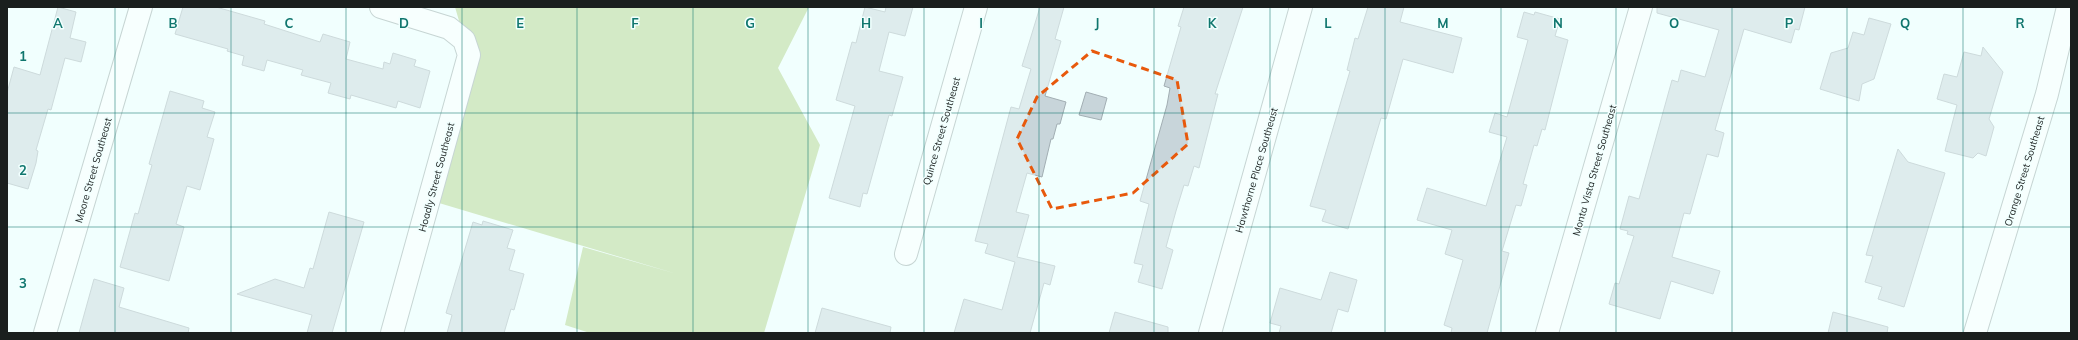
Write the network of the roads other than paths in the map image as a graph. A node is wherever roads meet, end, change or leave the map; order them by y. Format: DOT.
graph roads {
  1 [pos="141,7"];
  2 [pos="381,7"];
  3 [pos="976,7"];
  4 [pos="1301,7"];
  5 [pos="1641,7"];
  6 [pos="2068,7"];
  7 [pos="906,254"];
  8 [pos="45,333"];
  9 [pos="392,333"];
  10 [pos="1210,333"];
  11 [pos="1547,333"];
  12 [pos="1975,333"];
  1 -- 8 [label="street, Moore Street Southeast"];
  2 -- 9 [label="street, Hoadly Street Southeast"];
  3 -- 7 [label="street, Quince Street Southeast"];
  4 -- 10 [label="street, Hawthorne Place Southeast"];
  5 -- 11 [label="street, Monta Vista Street Southeast"];
  6 -- 12 [label="street, Orange Street Southeast"];
}
